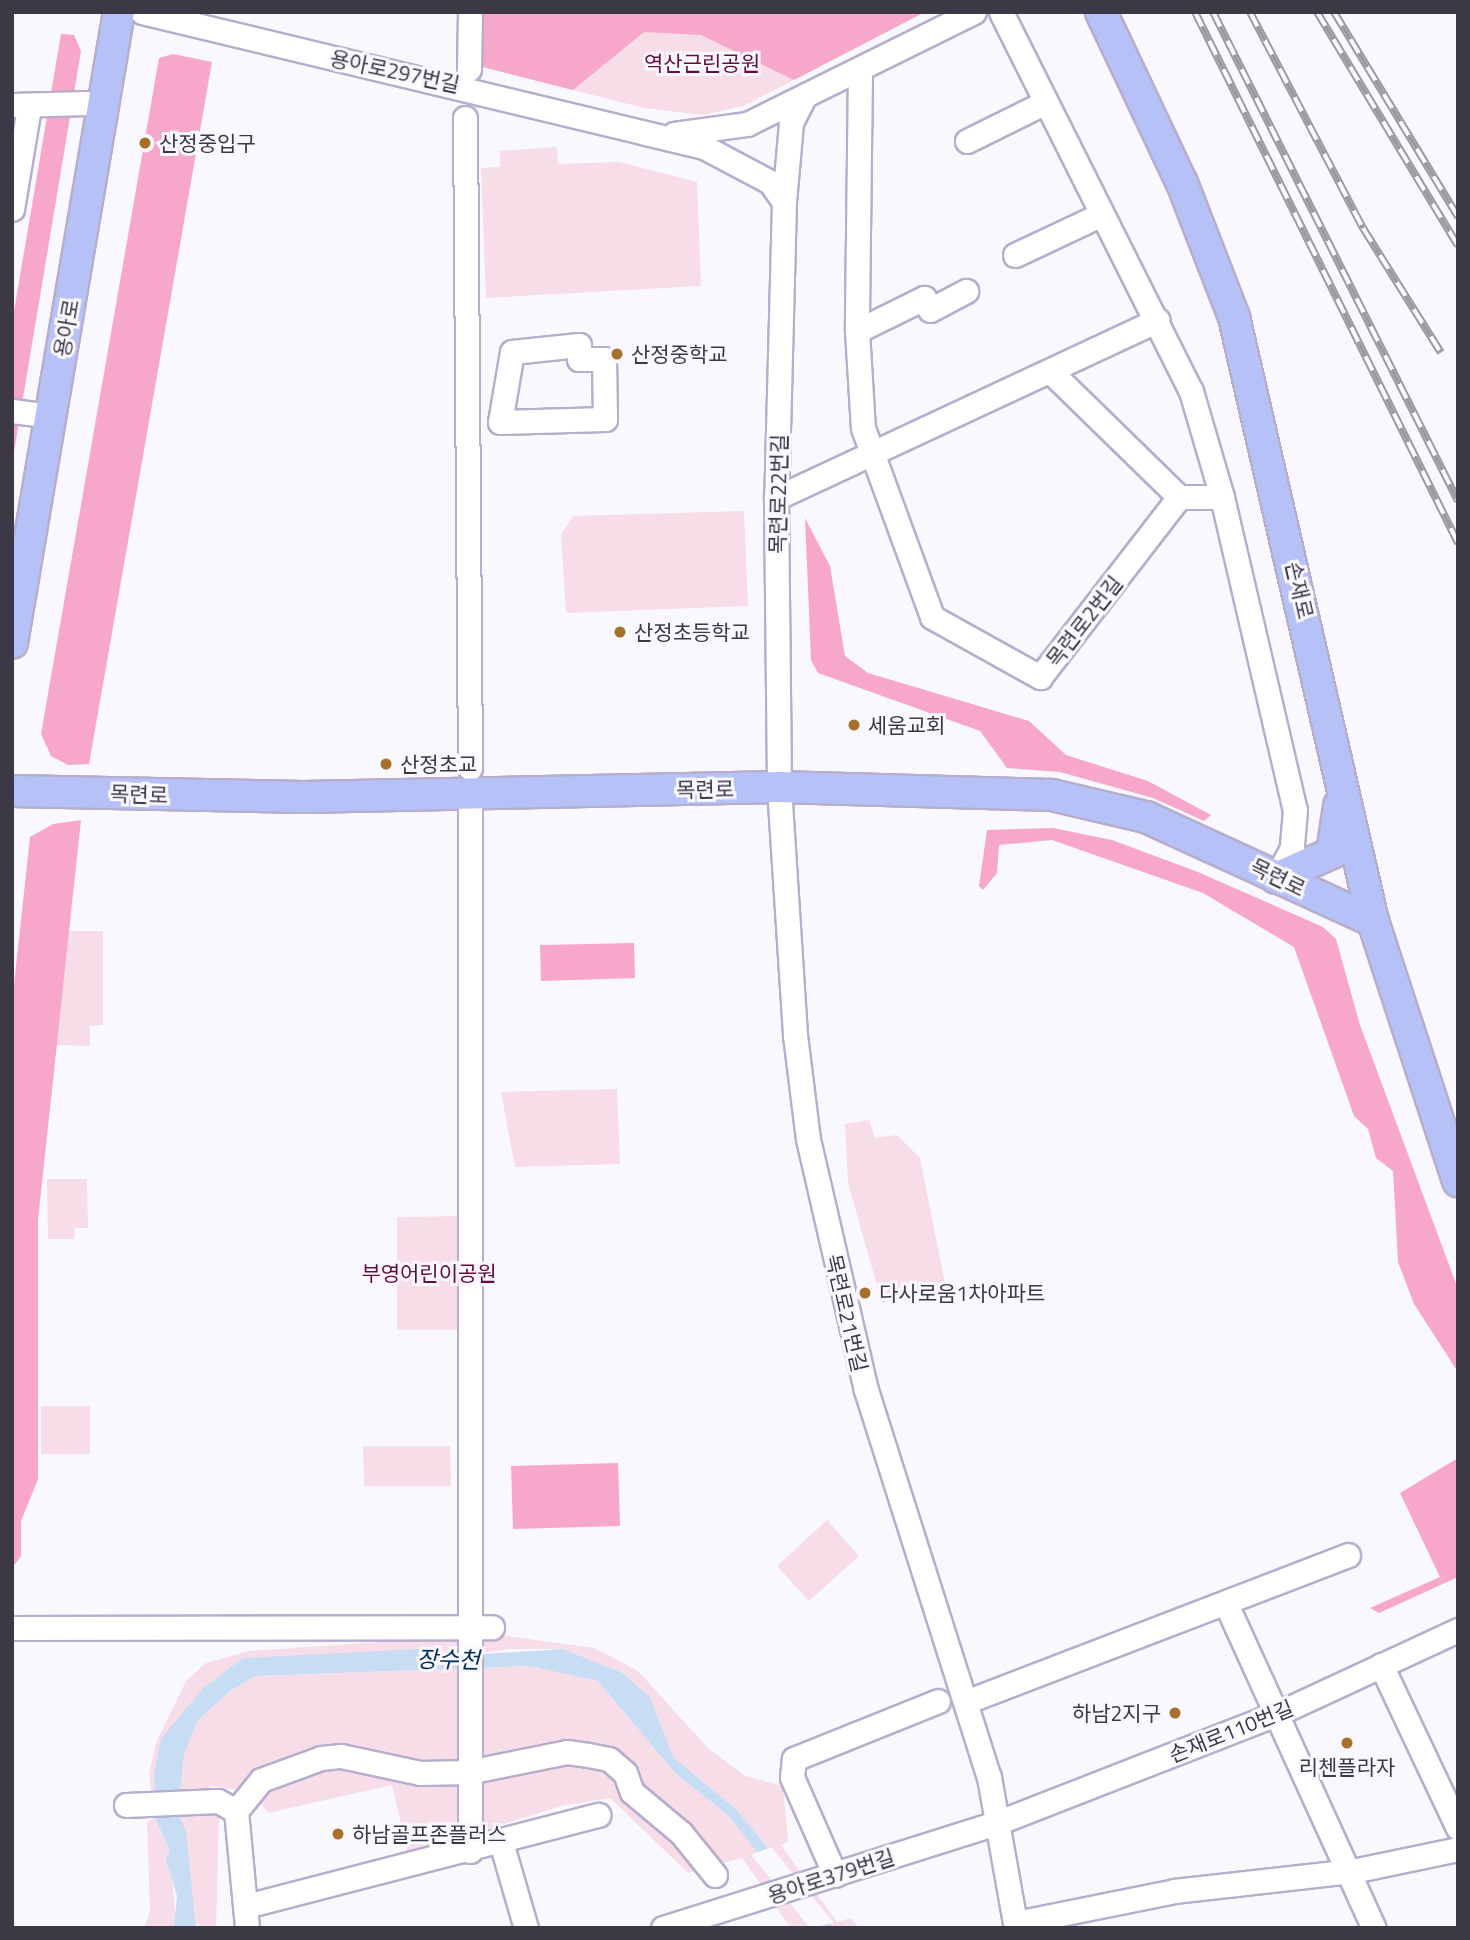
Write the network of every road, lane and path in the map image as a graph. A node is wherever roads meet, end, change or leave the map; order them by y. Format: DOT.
graph roads {
  1 [pos="119,12"];
  2 [pos="142,12"];
  3 [pos="470,12"];
  4 [pos="974,12"];
  5 [pos="1001,12"];
  6 [pos="1101,12"];
  7 [pos="469,69"];
  8 [pos="860,71"];
  9 [pos="803,99"];
  10 [pos="1046,102"];
  11 [pos="87,103"];
  12 [pos="21,106"];
  13 [pos="464,118"];
  14 [pos="751,122"];
  15 [pos="647,135"];
  16 [pos="967,141"];
  17 [pos="790,147"];
  18 [pos="749,168"];
  19 [pos="784,202"];
  20 [pos="12,209"];
  21 [pos="1102,214"];
  22 [pos="1015,255"];
  23 [pos="966,291"];
  24 [pos="1157,320"];
  25 [pos="857,331"];
  26 [pos="1052,373"];
  27 [pos="12,411"];
  28 [pos="35,414"];
  29 [pos="605,419"];
  30 [pos="873,456"];
  31 [pos="1179,497"];
  32 [pos="1222,497"];
  33 [pos="776,498"];
  34 [pos="12,643"];
  35 [pos="470,768"];
  36 [pos="1339,768"];
  37 [pos="779,787"];
  38 [pos="12,791"];
  39 [pos="470,810"];
  40 [pos="1276,877"];
  41 [pos="1373,921"];
  42 [pos="1458,1181"];
  43 [pos="1348,1555"];
  44 [pos="1227,1606"];
  45 [pos="479,1627"];
  46 [pos="12,1628"];
  47 [pos="1458,1630"];
  48 [pos="1381,1665"];
  49 [pos="938,1701"];
  50 [pos="968,1701"];
  51 [pos="1280,1712"];
  52 [pos="468,1772"];
  53 [pos="125,1805"];
  54 [pos="227,1806"];
  55 [pos="598,1815"];
  56 [pos="999,1822"];
  57 [pos="1458,1828"];
  58 [pos="501,1842"];
  59 [pos="1458,1849"];
  60 [pos="470,1851"];
  61 [pos="1353,1871"];
  62 [pos="715,1875"];
  63 [pos="827,1877"];
  64 [pos="246,1917"];
  65 [pos="1016,1926"];
  66 [pos="1374,1927"];
  67 [pos="526,1928"];
  68 [pos="663,1928"];
  1 -- 34 [label="main road, 용아로"];
  2 -- 15 [label="street, 용아로297번길"];
  3 -- 7 [label="street"];
  4 -- 8 [label="street"];
  5 -- 10 [label="street"];
  6 -- 36 [label="main road, 손재로"];
  8 -- 9 [label="street"];
  8 -- 25 [label="street"];
  9 -- 14 [label="street"];
  9 -- 17 [label="street, 목련로22번길"];
  10 -- 16 [label="street"];
  10 -- 21 [label="street"];
  11 -- 12 [label="street"];
  12 -- 20 [label="street"];
  13 -- 35 [label="street"];
  14 -- 15 [label="street"];
  14 -- 17 [label="street"];
  14 -- 18 [label="street"];
  15 -- 18 [label="street, 용아로297번길"];
  17 -- 18 [label="street"];
  17 -- 19 [label="street, 목련로22번길"];
  18 -- 19 [label="street"];
  19 -- 33 [label="street, 목련로22번길"];
  21 -- 22 [label="street"];
  21 -- 24 [label="street"];
  23 -- 25 [label="street"];
  24 -- 26 [label="street"];
  24 -- 32 [label="street"];
  25 -- 30 [label="street"];
  26 -- 30 [label="street"];
  26 -- 31 [label="street"];
  27 -- 28 [label="street"];
  29 -- 29 [label="street"];
  30 -- 31 [label="street, 목련로2번길"];
  30 -- 33 [label="street"];
  31 -- 32 [label="street"];
  32 -- 40 [label="street"];
  33 -- 37 [label="street, 목련로22번길"];
  36 -- 40 [label="main road"];
  36 -- 41 [label="main road, 손재로"];
  37 -- 38 [label="main road, 목련로"];
  37 -- 40 [label="main road, 목련로"];
  37 -- 50 [label="street, 목련로21번길"];
  39 -- 45 [label="street"];
  40 -- 41 [label="main road, 목련로"];
  41 -- 42 [label="main road, 손재로"];
  43 -- 44 [label="street"];
  44 -- 50 [label="street"];
  44 -- 51 [label="street"];
  45 -- 46 [label="street"];
  45 -- 52 [label="street"];
  47 -- 48 [label="street, 손재로110번길"];
  48 -- 51 [label="street, 손재로110번길"];
  48 -- 57 [label="street"];
  49 -- 63 [label="street"];
  50 -- 56 [label="street, 목련로21번길"];
  51 -- 56 [label="street, 손재로110번길"];
  51 -- 61 [label="street"];
  52 -- 54 [label="street"];
  52 -- 60 [label="street"];
  52 -- 62 [label="street"];
  53 -- 54 [label="street"];
  54 -- 64 [label="street"];
  55 -- 58 [label="street"];
  56 -- 63 [label="street, 용아로379번길"];
  56 -- 65 [label="street, 목련로21번길"];
  58 -- 60 [label="street"];
  58 -- 67 [label="street"];
  59 -- 61 [label="street"];
  60 -- 64 [label="street"];
  61 -- 65 [label="street"];
  61 -- 66 [label="street"];
  63 -- 68 [label="street, 용아로379번길"];
}
